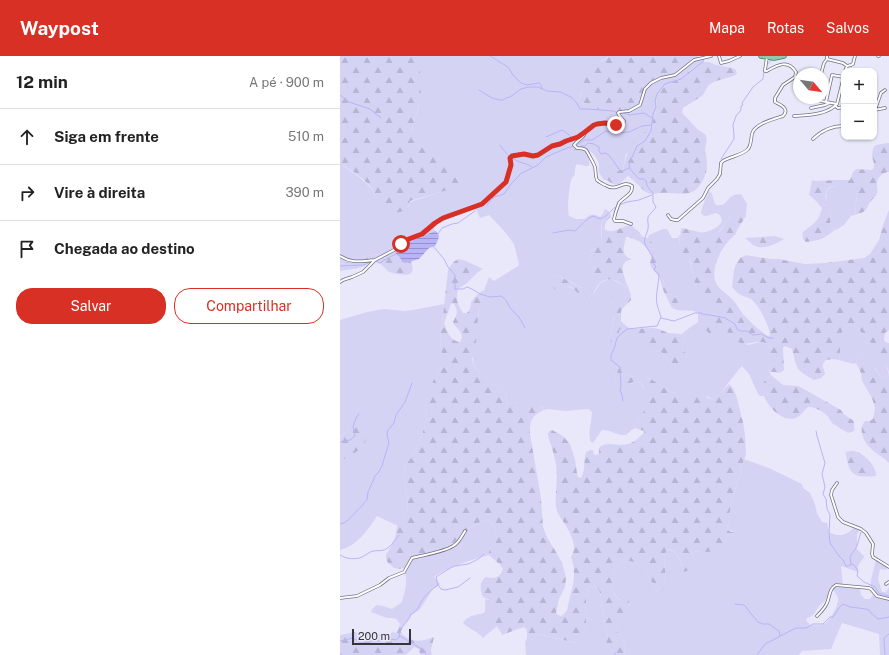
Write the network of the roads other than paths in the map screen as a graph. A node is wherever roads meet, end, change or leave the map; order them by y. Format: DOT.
graph roads {
  1 [pos="711,56"];
  2 [pos="719,56"];
  3 [pos="740,56"];
  4 [pos="764,56"];
  5 [pos="784,56"];
  6 [pos="855,56"];
  7 [pos="827,58"];
  8 [pos="847,66"];
  9 [pos="822,68"];
  10 [pos="841,76"];
  11 [pos="829,88"];
  12 [pos="841,88"];
  13 [pos="885,90"];
  14 [pos="830,103"];
  15 [pos="837,104"];
  16 [pos="877,104"];
  17 [pos="835,106"];
  18 [pos="811,108"];
  19 [pos="841,108"];
  20 [pos="885,108"];
  21 [pos="877,110"];
  22 [pos="794,116"];
  23 [pos="841,126"];
  24 [pos="585,132"];
  25 [pos="813,139"];
  26 [pos="668,215"];
  27 [pos="631,224"];
  28 [pos="340,256"];
  29 [pos="375,260"];
  30 [pos="340,282"];
  31 [pos="837,483"];
  32 [pos="465,531"];
  33 [pos="889,567"];
  34 [pos="889,582"];
  35 [pos="886,584"];
  36 [pos="340,598"];
  37 [pos="889,599"];
  38 [pos="817,616"];
  1 -- 24 [label="street"];
  2 -- 3 [label="street"];
  4 -- 5 [label="main road"];
  4 -- 26 [label="street"];
  6 -- 8 [label="street"];
  7 -- 8 [label="street"];
  7 -- 9 [label="street"];
  10 -- 11 [label="street"];
  12 -- 15 [label="street"];
  13 -- 16 [label="street"];
  14 -- 15 [label="street"];
  14 -- 18 [label="street"];
  15 -- 17 [label="street"];
  17 -- 19 [label="street"];
  17 -- 22 [label="street"];
  20 -- 21 [label="street"];
  23 -- 25 [label="street"];
  24 -- 27 [label="street"];
  24 -- 29 [label="street"];
  28 -- 29 [label="street"];
  29 -- 30 [label="street"];
  31 -- 33 [label="street"];
  32 -- 36 [label="street"];
  34 -- 35 [label="street"];
  37 -- 38 [label="street"];
}
